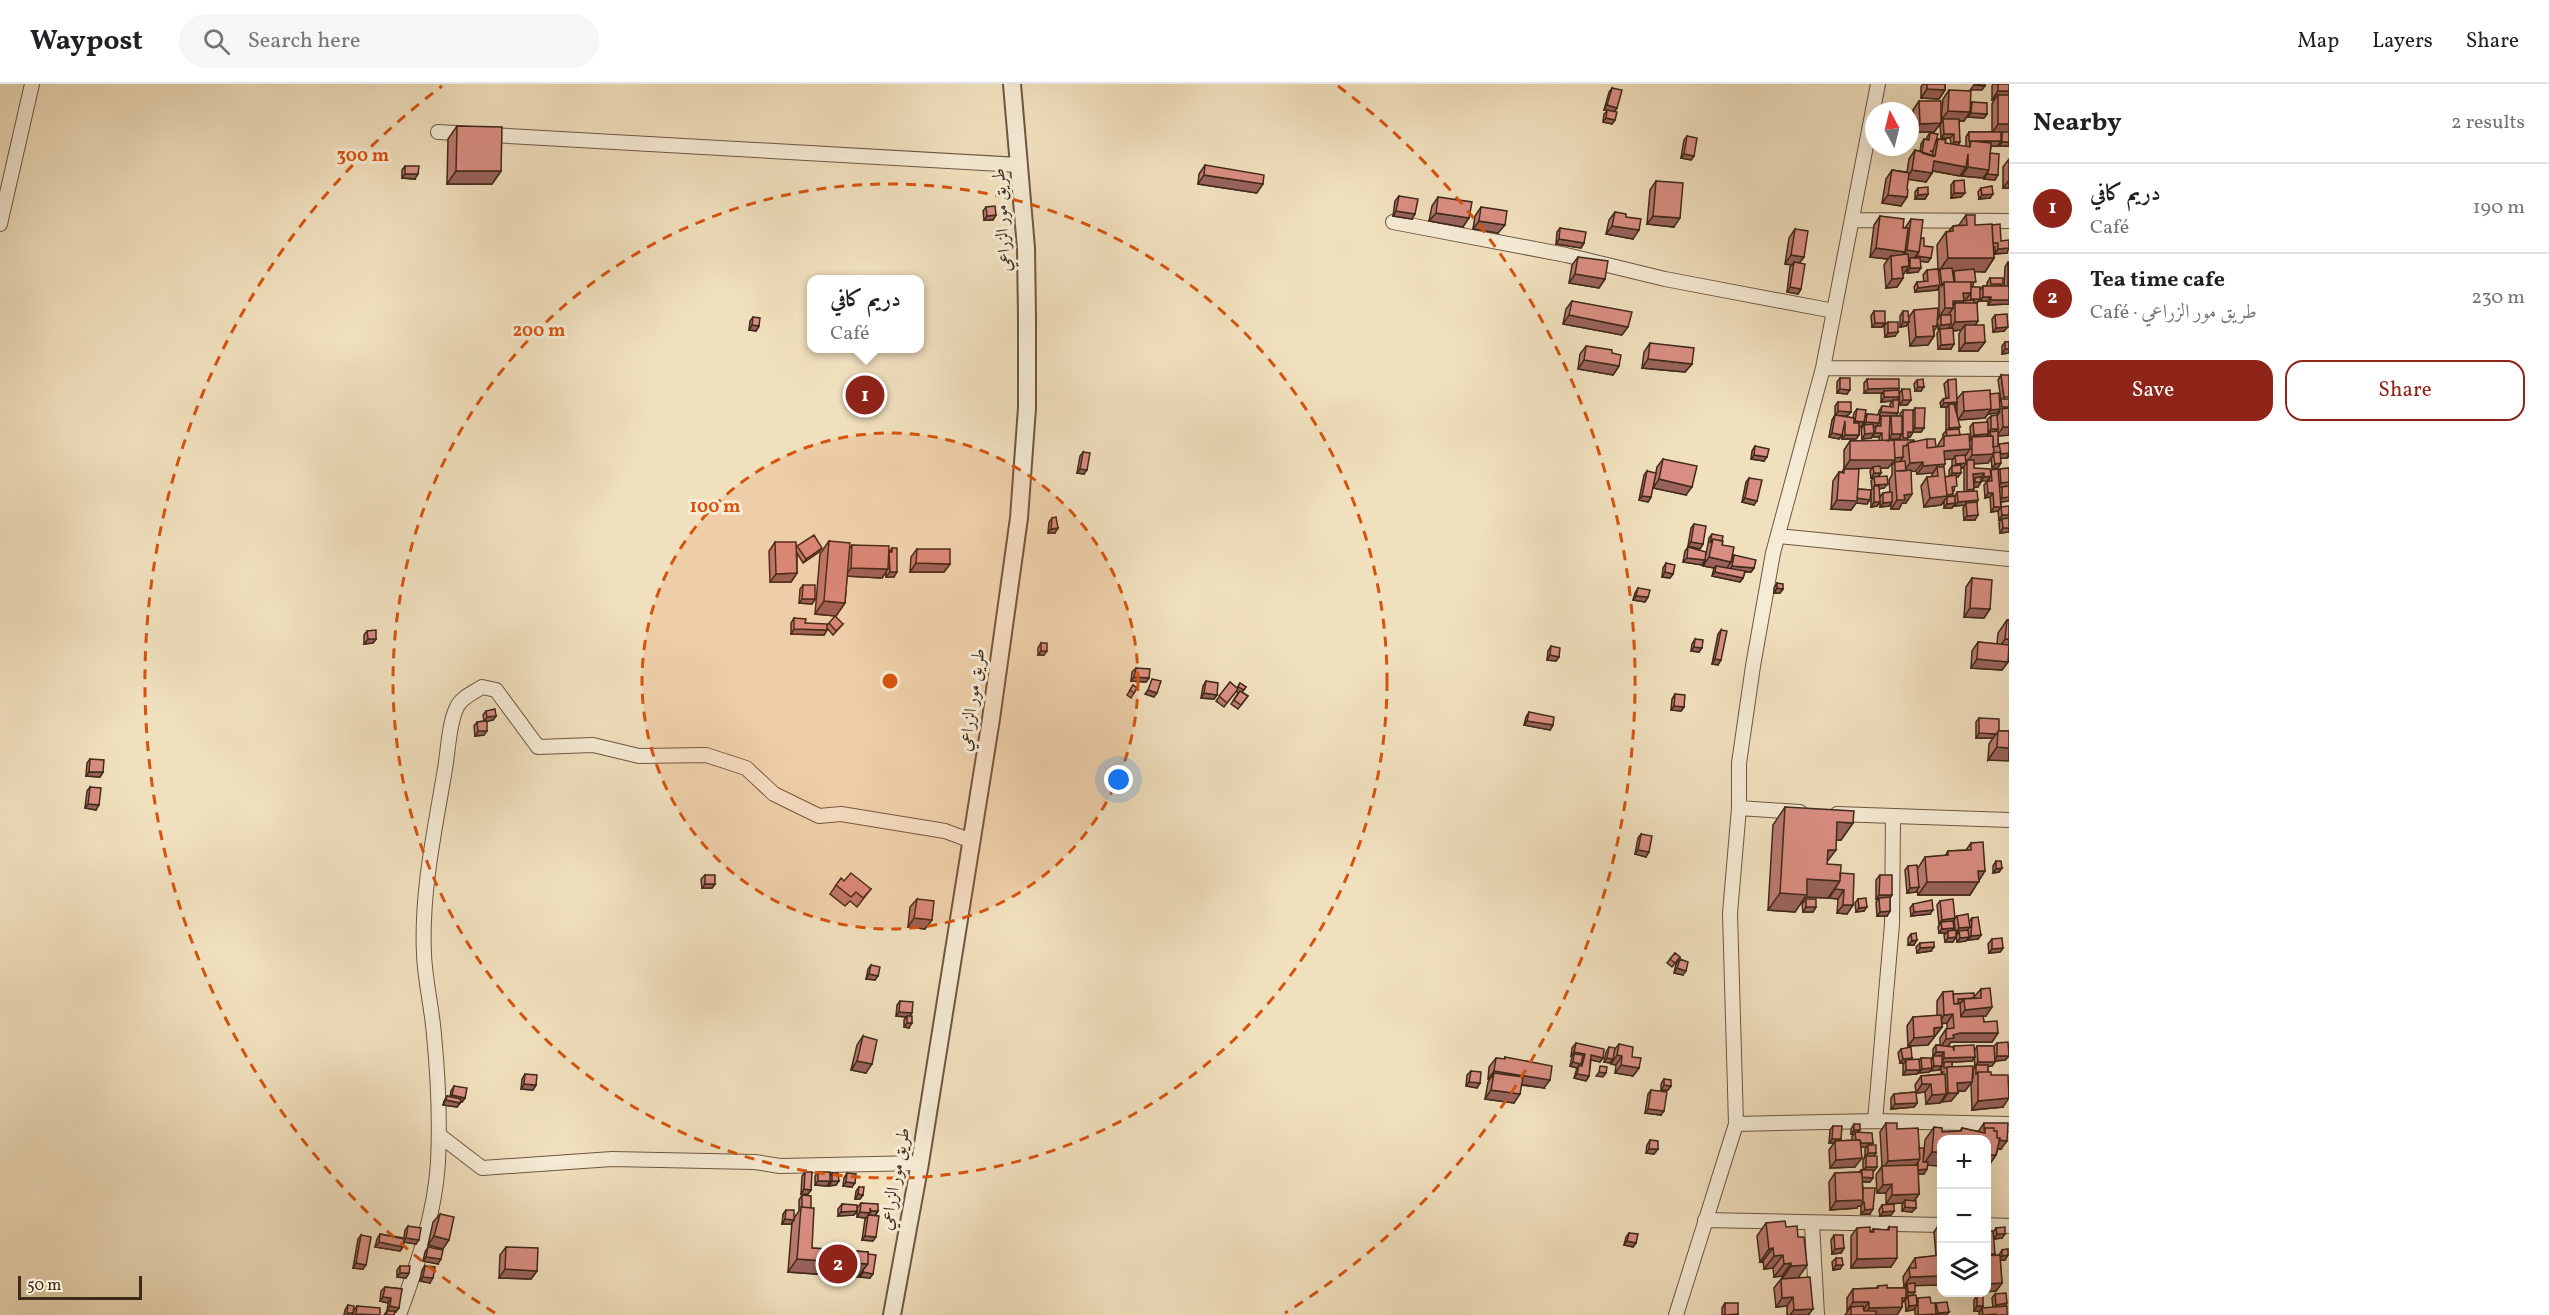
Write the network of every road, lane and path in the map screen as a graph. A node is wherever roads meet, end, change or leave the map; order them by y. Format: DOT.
graph roads {
  1 [pos="32,84"];
  2 [pos="1012,84"];
  3 [pos="1878,84"];
  4 [pos="438,132"];
  5 [pos="1020,165"];
  6 [pos="1852,220"];
  7 [pos="2009,220"];
  8 [pos="1393,222"];
  9 [pos="0,224"];
  10 [pos="1834,311"];
  11 [pos="1823,368"];
  12 [pos="2009,369"];
  13 [pos="1779,536"];
  14 [pos="2009,559"];
  15 [pos="1739,808"];
  16 [pos="1893,818"];
  17 [pos="2009,820"];
  18 [pos="972,841"];
  19 [pos="1875,1121"];
  20 [pos="1736,1124"];
  21 [pos="2009,1124"];
  22 [pos="439,1135"];
  23 [pos="920,1163"];
  24 [pos="1705,1220"];
  25 [pos="1812,1224"];
  26 [pos="1937,1225"];
  27 [pos="1991,1226"];
  28 [pos="2009,1226"];
  29 [pos="399,1315"];
  30 [pos="892,1315"];
  31 [pos="1676,1315"];
  32 [pos="1817,1315"];
  1 -- 9 [label="street"];
  2 -- 5 [label="street, طريق مور الزراعي"];
  3 -- 6 [label="street"];
  4 -- 5 [label="street"];
  5 -- 18 [label="street, طريق مور الزراعي"];
  6 -- 7 [label="street"];
  6 -- 10 [label="street"];
  8 -- 10 [label="street"];
  10 -- 11 [label="street"];
  11 -- 12 [label="street"];
  11 -- 13 [label="street"];
  13 -- 14 [label="street"];
  13 -- 15 [label="street"];
  15 -- 16 [label="street"];
  15 -- 20 [label="street"];
  16 -- 17 [label="street"];
  16 -- 19 [label="street"];
  18 -- 22 [label="street"];
  18 -- 23 [label="street, طريق مور الزراعي"];
  19 -- 20 [label="street"];
  19 -- 21 [label="street"];
  20 -- 24 [label="street"];
  22 -- 23 [label="street"];
  22 -- 29 [label="street"];
  23 -- 30 [label="street, طريق مور الزراعي"];
  24 -- 25 [label="street"];
  24 -- 31 [label="street"];
  25 -- 26 [label="street"];
  25 -- 32 [label="street"];
  27 -- 28 [label="street"];
}
